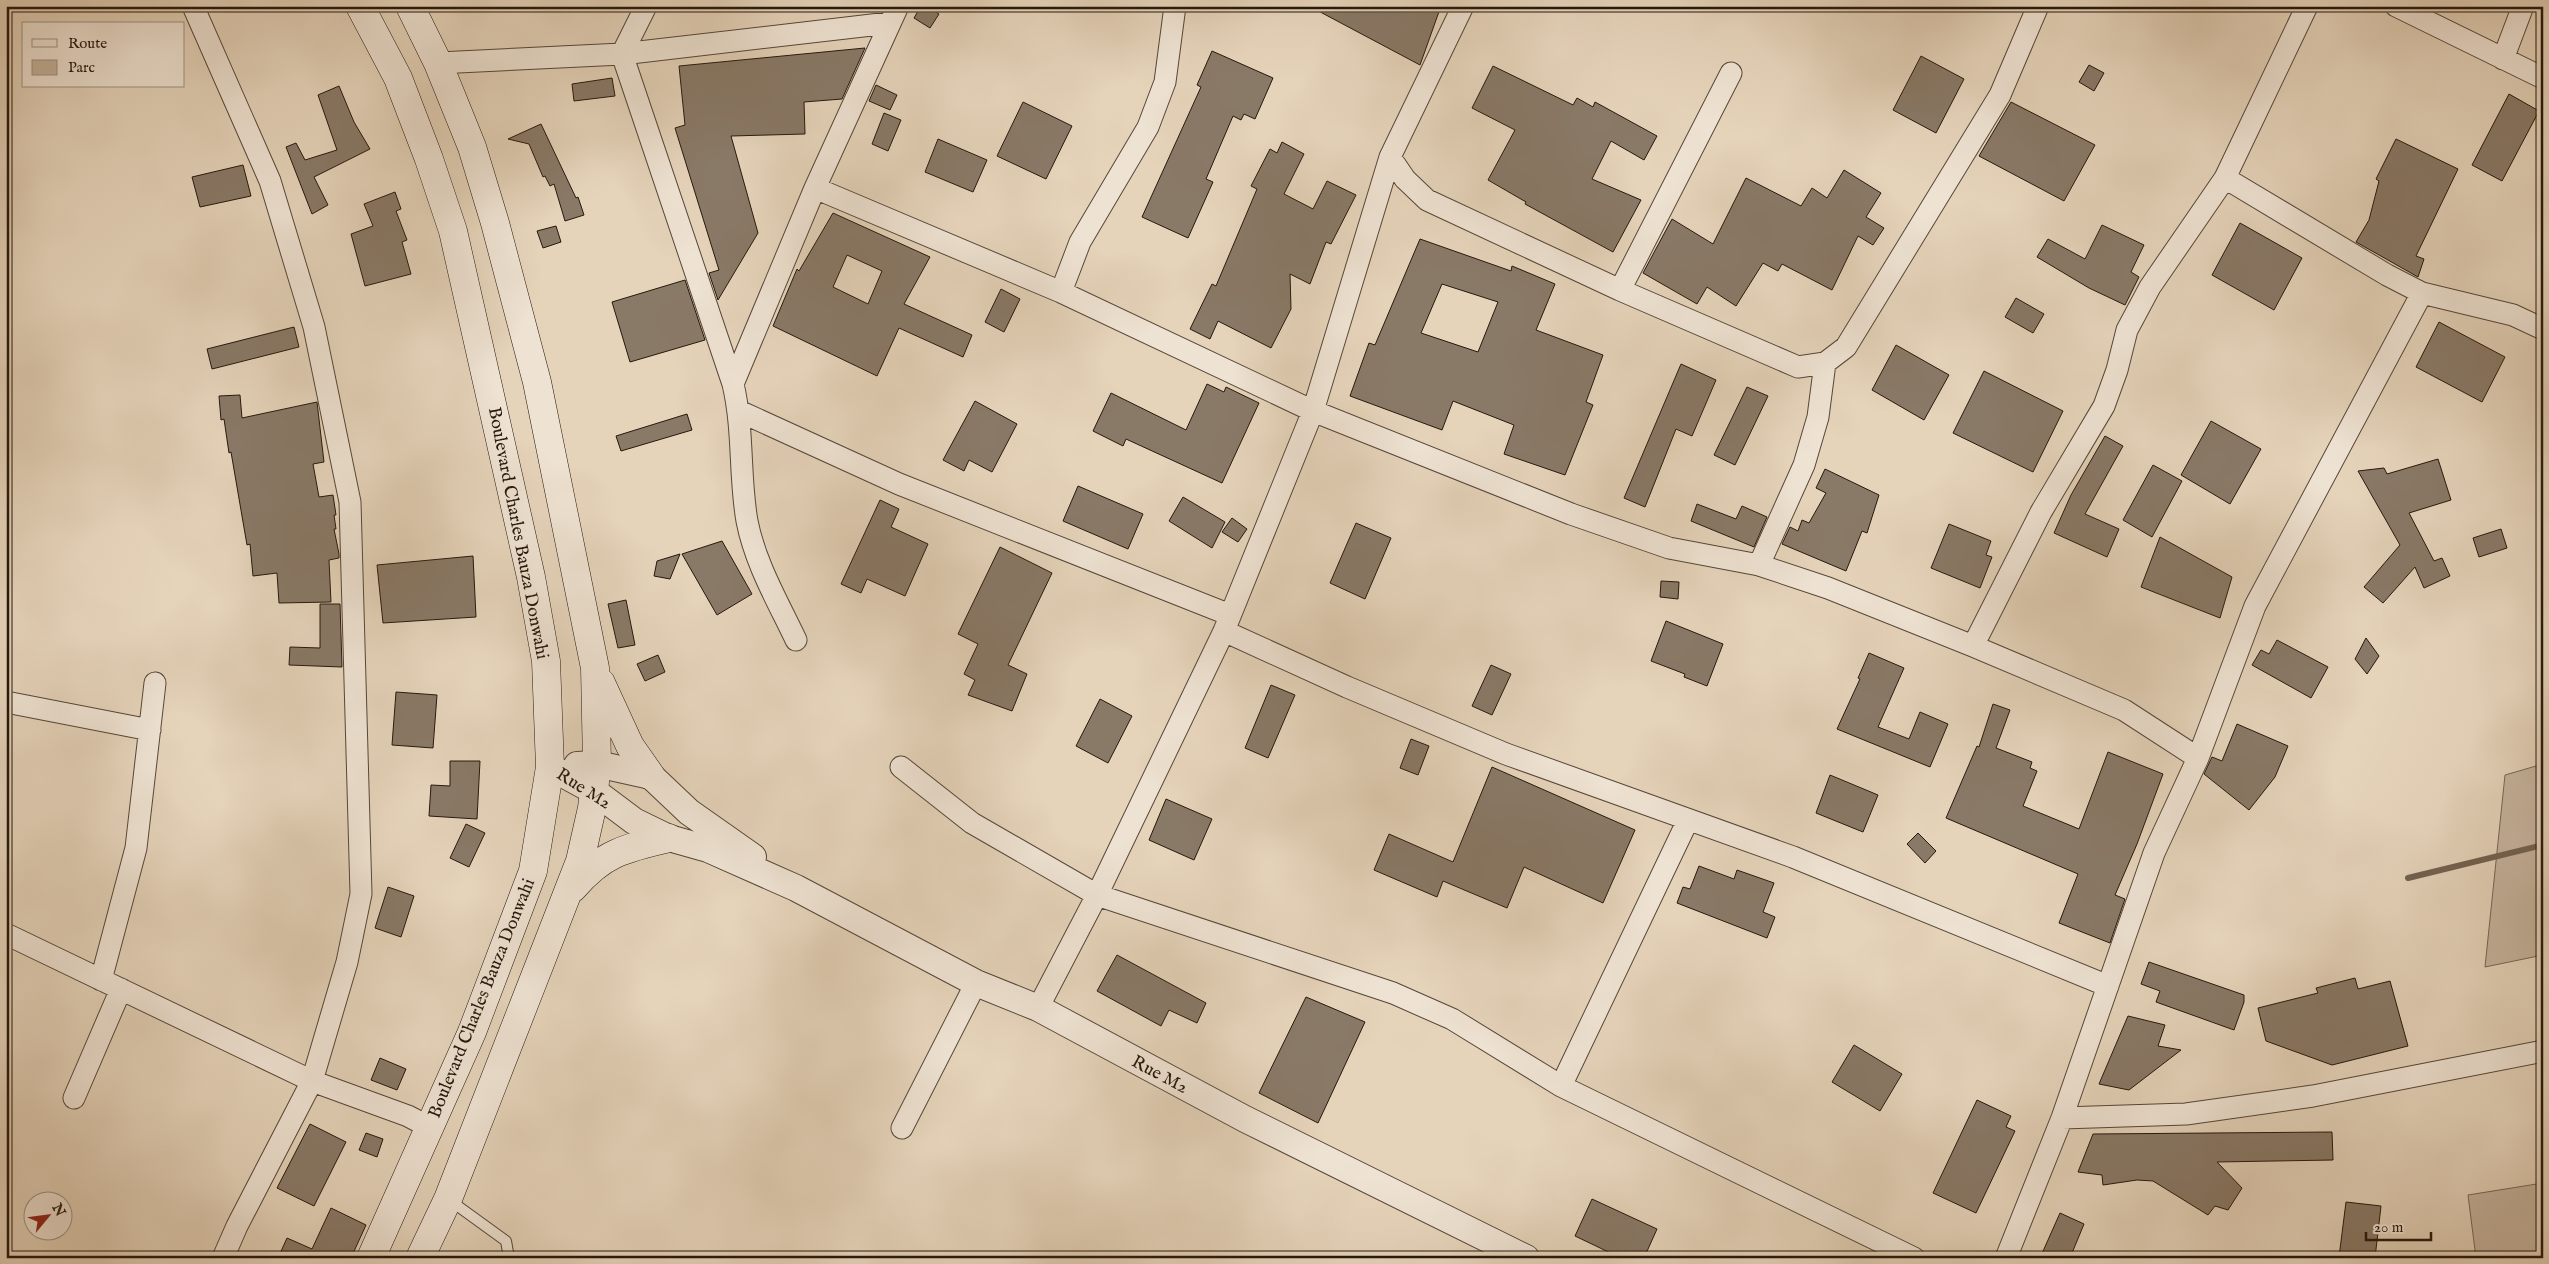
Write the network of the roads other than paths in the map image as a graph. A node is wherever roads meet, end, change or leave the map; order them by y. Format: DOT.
graph roads {
  1 [pos="193,6"];
  2 [pos="360,6"];
  3 [pos="410,6"];
  4 [pos="646,6"];
  5 [pos="1175,6"];
  6 [pos="1464,6"];
  7 [pos="2038,6"];
  8 [pos="2307,6"];
  9 [pos="2396,6"];
  10 [pos="2523,6"];
  11 [pos="894,15"];
  12 [pos="622,54"];
  13 [pos="2503,59"];
  14 [pos="438,63"];
  15 [pos="1731,73"];
  16 [pos="2543,78"];
  17 [pos="1390,157"];
  18 [pos="2225,178"];
  19 [pos="815,188"];
  20 [pos="1620,290"];
  21 [pos="1061,292"];
  22 [pos="2422,293"];
  23 [pos="2543,329"];
  24 [pos="1825,363"];
  25 [pos="733,384"];
  26 [pos="739,411"];
  27 [pos="1312,411"];
  28 [pos="1759,565"];
  29 [pos="1227,623"];
  30 [pos="796,640"];
  31 [pos="1973,646"];
  32 [pos="595,668"];
  33 [pos="155,683"];
  34 [pos="6,702"];
  35 [pos="150,730"];
  36 [pos="2198,758"];
  37 [pos="597,764"];
  38 [pos="550,767"];
  39 [pos="901,767"];
  40 [pos="651,776"];
  41 [pos="594,791"];
  42 [pos="1688,820"];
  43 [pos="669,838"];
  44 [pos="796,888"];
  45 [pos="567,895"];
  46 [pos="1098,895"];
  47 [pos="6,934"];
  48 [pos="101,980"];
  49 [pos="976,983"];
  50 [pos="2108,986"];
  51 [pos="121,989"];
  52 [pos="1038,1008"];
  53 [pos="2543,1051"];
  54 [pos="312,1081"];
  55 [pos="1562,1086"];
  56 [pos="74,1098"];
  57 [pos="2062,1118"];
  58 [pos="429,1127"];
  59 [pos="902,1128"];
  60 [pos="448,1199"];
  61 [pos="223,1258"];
  62 [pos="371,1258"];
  63 [pos="420,1258"];
  64 [pos="510,1258"];
  65 [pos="1526,1258"];
  66 [pos="1914,1258"];
  67 [pos="2006,1258"];
  1 -- 54 [label="street"];
  2 -- 38 [label="main road, Boulevard Charles Bauza Donwahi"];
  3 -- 14 [label="main road"];
  4 -- 12 [label="street"];
  5 -- 21 [label="street"];
  6 -- 17 [label="street"];
  7 -- 24 [label="street"];
  8 -- 18 [label="street"];
  9 -- 13 [label="street"];
  10 -- 13 [label="street"];
  11 -- 12 [label="street"];
  11 -- 19 [label="street"];
  12 -- 14 [label="street"];
  12 -- 25 [label="street"];
  13 -- 16 [label="street"];
  14 -- 32 [label="main road"];
  15 -- 20 [label="street"];
  17 -- 20 [label="street"];
  17 -- 27 [label="street"];
  18 -- 22 [label="street"];
  18 -- 31 [label="street"];
  19 -- 21 [label="street"];
  19 -- 25 [label="street"];
  20 -- 24 [label="street"];
  21 -- 27 [label="street"];
  22 -- 23 [label="street"];
  22 -- 36 [label="street"];
  24 -- 28 [label="street"];
  25 -- 26 [label="street"];
  26 -- 29 [label="street"];
  26 -- 30 [label="street"];
  27 -- 28 [label="street"];
  27 -- 29 [label="street"];
  28 -- 31 [label="street"];
  29 -- 42 [label="street"];
  29 -- 46 [label="street"];
  31 -- 36 [label="street"];
  32 -- 37 [label="main road"];
  32 -- 40 [label="main road"];
  33 -- 35 [label="street"];
  34 -- 35 [label="street"];
  35 -- 48 [label="street"];
  36 -- 50 [label="street"];
  37 -- 38 [label="street, Rue M2"];
  37 -- 40 [label="street, Rue M2"];
  37 -- 41 [label="main road"];
  38 -- 41 [label="street, Rue M2"];
  38 -- 58 [label="main road, Boulevard Charles Bauza Donwahi"];
  39 -- 46 [label="street"];
  40 -- 44 [label="street, Rue M2"];
  41 -- 43 [label="street, Rue M2"];
  41 -- 45 [label="main road"];
  42 -- 50 [label="street"];
  42 -- 55 [label="street"];
  43 -- 44 [label="street, Rue M2"];
  43 -- 45 [label="main road"];
  44 -- 49 [label="street, Rue M2"];
  45 -- 60 [label="main road"];
  46 -- 52 [label="street"];
  46 -- 55 [label="street"];
  47 -- 48 [label="street"];
  48 -- 51 [label="street"];
  49 -- 52 [label="street, Rue M2"];
  49 -- 59 [label="street"];
  50 -- 57 [label="street"];
  51 -- 54 [label="street"];
  51 -- 56 [label="street"];
  52 -- 65 [label="street, Rue M2"];
  53 -- 57 [label="street"];
  54 -- 58 [label="street"];
  54 -- 61 [label="street"];
  55 -- 66 [label="street"];
  57 -- 67 [label="street"];
  58 -- 62 [label="main road, Boulevard Charles Bauza Donwahi"];
  60 -- 63 [label="main road"];
  60 -- 64 [label="lane"];
}
